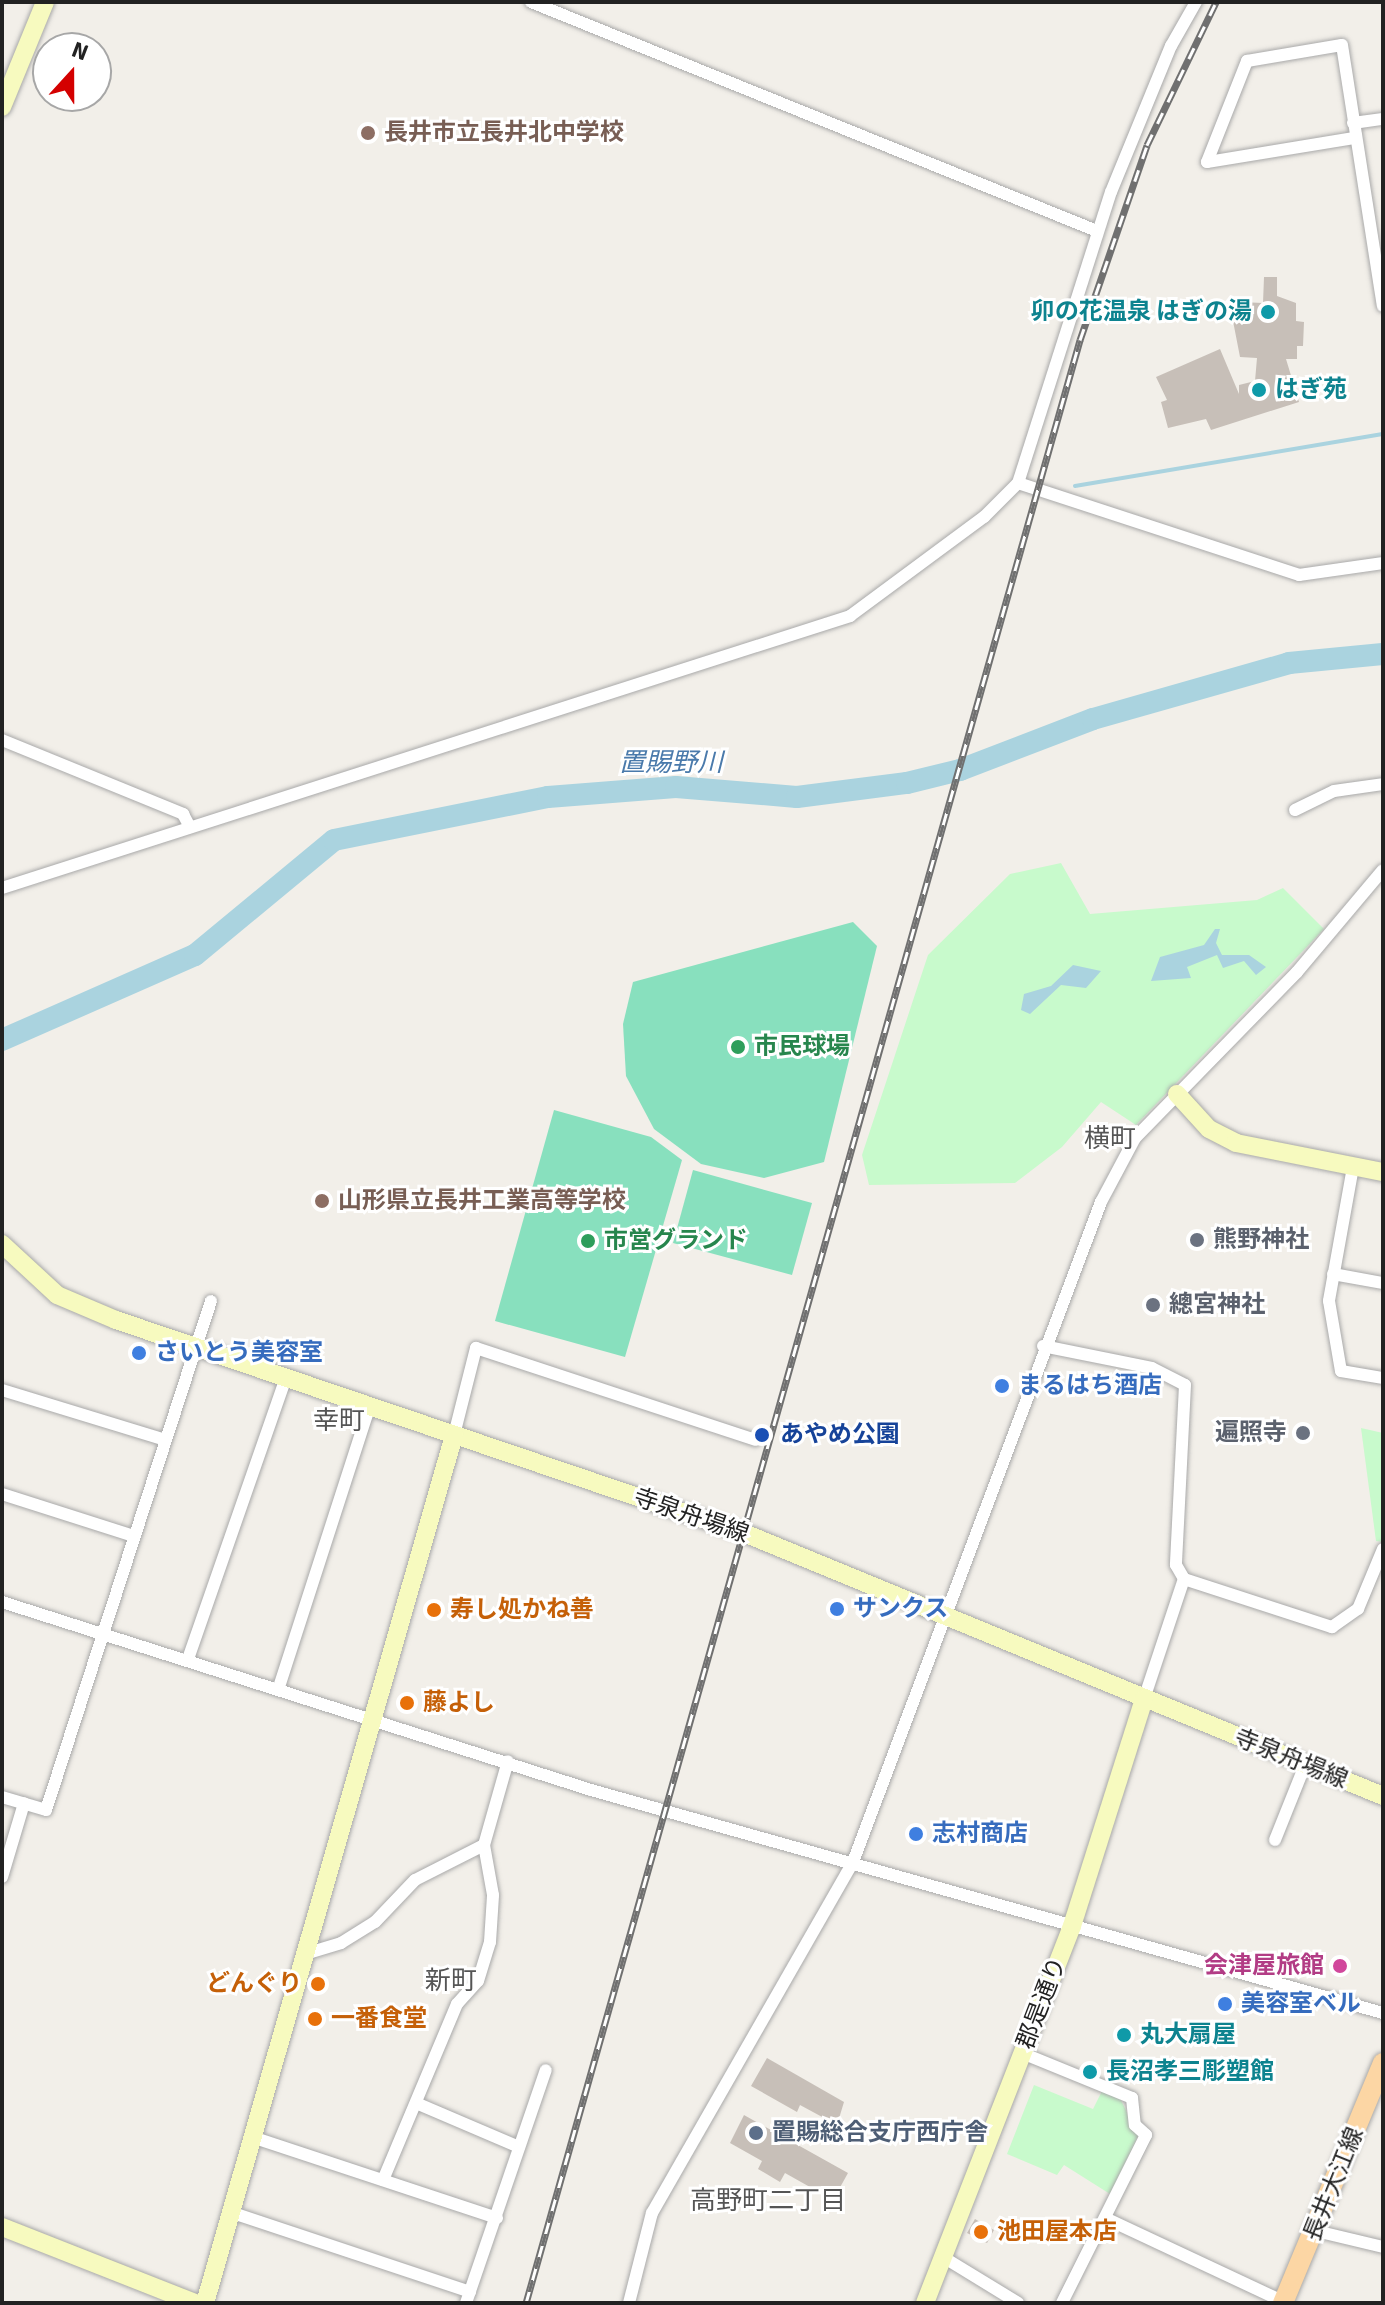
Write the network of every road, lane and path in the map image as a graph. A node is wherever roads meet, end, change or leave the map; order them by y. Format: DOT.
graph roads {
  1 [pos="45,2"];
  2 [pos="531,2"];
  3 [pos="1196,2"];
  4 [pos="2,107"];
  5 [pos="1383,119"];
  6 [pos="1353,123"];
  7 [pos="1354,138"];
  8 [pos="1097,231"];
  9 [pos="1380,280"];
  10 [pos="1383,306"];
  11 [pos="1018,483"];
  12 [pos="1383,563"];
  13 [pos="2,740"];
  14 [pos="1383,784"];
  15 [pos="1295,810"];
  16 [pos="190,827"];
  17 [pos="1383,870"];
  18 [pos="2,888"];
  19 [pos="1177,1094"];
  20 [pos="1353,1167"];
  21 [pos="1383,1172"];
  22 [pos="2,1244"];
  23 [pos="1333,1274"];
  24 [pos="1383,1283"];
  25 [pos="211,1301"];
  26 [pos="1043,1346"];
  27 [pos="196,1348"];
  28 [pos="286,1378"];
  29 [pos="1383,1378"];
  30 [pos="2,1390"];
  31 [pos="370,1406"];
  32 [pos="454,1435"];
  33 [pos="166,1440"];
  34 [pos="755,1440"];
  35 [pos="2,1494"];
  36 [pos="134,1536"];
  37 [pos="1383,1549"];
  38 [pos="1184,1579"];
  39 [pos="2,1602"];
  40 [pos="944,1616"];
  41 [pos="101,1632"];
  42 [pos="188,1659"];
  43 [pos="279,1687"];
  44 [pos="1144,1699"];
  45 [pos="373,1716"];
  46 [pos="508,1761"];
  47 [pos="1305,1765"];
  48 [pos="1383,1796"];
  49 [pos="2,1797"];
  50 [pos="24,1803"];
  51 [pos="1275,1840"];
  52 [pos="484,1845"];
  53 [pos="853,1862"];
  54 [pos="2,1877"];
  55 [pos="1072,1926"];
  56 [pos="305,1954"];
  57 [pos="1383,2013"];
  58 [pos="1022,2053"];
  59 [pos="1383,2063"];
  60 [pos="546,2070"];
  61 [pos="416,2103"];
  62 [pos="252,2137"];
  63 [pos="519,2147"];
  64 [pos="383,2180"];
  65 [pos="230,2212"];
  66 [pos="497,2218"];
  67 [pos="1105,2218"];
  68 [pos="2,2227"];
  69 [pos="1316,2231"];
  70 [pos="1383,2247"];
  71 [pos="943,2257"];
  72 [pos="468,2297"];
  73 [pos="1283,2302"];
  74 [pos="195,2303"];
  75 [pos="205,2303"];
  76 [pos="629,2303"];
  77 [pos="925,2303"];
  78 [pos="1018,2303"];
  79 [pos="1062,2303"];
  1 -- 4 [label="street"];
  2 -- 8 [label="street"];
  3 -- 8 [label="street"];
  5 -- 6 [label="street"];
  6 -- 7 [label="street"];
  6 -- 7 [label="street"];
  7 -- 9 [label="street"];
  8 -- 11 [label="street"];
  9 -- 10 [label="street"];
  11 -- 12 [label="street"];
  11 -- 16 [label="street"];
  13 -- 16 [label="street"];
  14 -- 15 [label="street"];
  16 -- 18 [label="street"];
  17 -- 19 [label="street"];
  19 -- 20 [label="street"];
  19 -- 26 [label="street"];
  20 -- 21 [label="street"];
  20 -- 23 [label="street"];
  22 -- 27 [label="street, 寺泉舟場線"];
  23 -- 24 [label="street"];
  23 -- 29 [label="street"];
  25 -- 27 [label="street"];
  26 -- 38 [label="street"];
  26 -- 40 [label="street"];
  27 -- 28 [label="street, 寺泉舟場線"];
  27 -- 33 [label="street"];
  28 -- 31 [label="street, 寺泉舟場線"];
  28 -- 42 [label="street"];
  30 -- 33 [label="street"];
  31 -- 32 [label="street, 寺泉舟場線"];
  31 -- 43 [label="street"];
  32 -- 34 [label="street"];
  32 -- 40 [label="street, 寺泉舟場線"];
  32 -- 45 [label="street"];
  33 -- 36 [label="street"];
  35 -- 36 [label="street"];
  36 -- 41 [label="street"];
  37 -- 38 [label="street"];
  38 -- 44 [label="street"];
  39 -- 41 [label="street"];
  40 -- 44 [label="street, 寺泉舟場線"];
  40 -- 53 [label="street"];
  41 -- 42 [label="street"];
  41 -- 50 [label="street"];
  42 -- 43 [label="street"];
  43 -- 45 [label="street"];
  44 -- 47 [label="street, 寺泉舟場線"];
  44 -- 55 [label="street, 郡是通り"];
  45 -- 46 [label="street"];
  45 -- 56 [label="street"];
  46 -- 52 [label="street"];
  46 -- 53 [label="street"];
  47 -- 48 [label="street, 寺泉舟場線"];
  47 -- 51 [label="street"];
  49 -- 50 [label="street"];
  50 -- 54 [label="street"];
  52 -- 56 [label="street"];
  52 -- 61 [label="street"];
  53 -- 55 [label="street"];
  53 -- 76 [label="street"];
  55 -- 57 [label="street"];
  55 -- 58 [label="street, 郡是通り"];
  56 -- 62 [label="street"];
  58 -- 67 [label="street"];
  58 -- 71 [label="street, 郡是通り"];
  59 -- 69 [label="main road, 長井大江線"];
  60 -- 63 [label="street"];
  61 -- 63 [label="street"];
  61 -- 64 [label="street"];
  62 -- 64 [label="street"];
  62 -- 65 [label="street"];
  63 -- 66 [label="street"];
  64 -- 66 [label="street"];
  65 -- 72 [label="street"];
  65 -- 75 [label="street"];
  66 -- 72 [label="street"];
  67 -- 73 [label="street"];
  67 -- 79 [label="street"];
  68 -- 74 [label="street"];
  69 -- 70 [label="street"];
  69 -- 73 [label="main road, 長井大江線"];
  71 -- 77 [label="street, 郡是通り"];
  71 -- 78 [label="street"];
}
